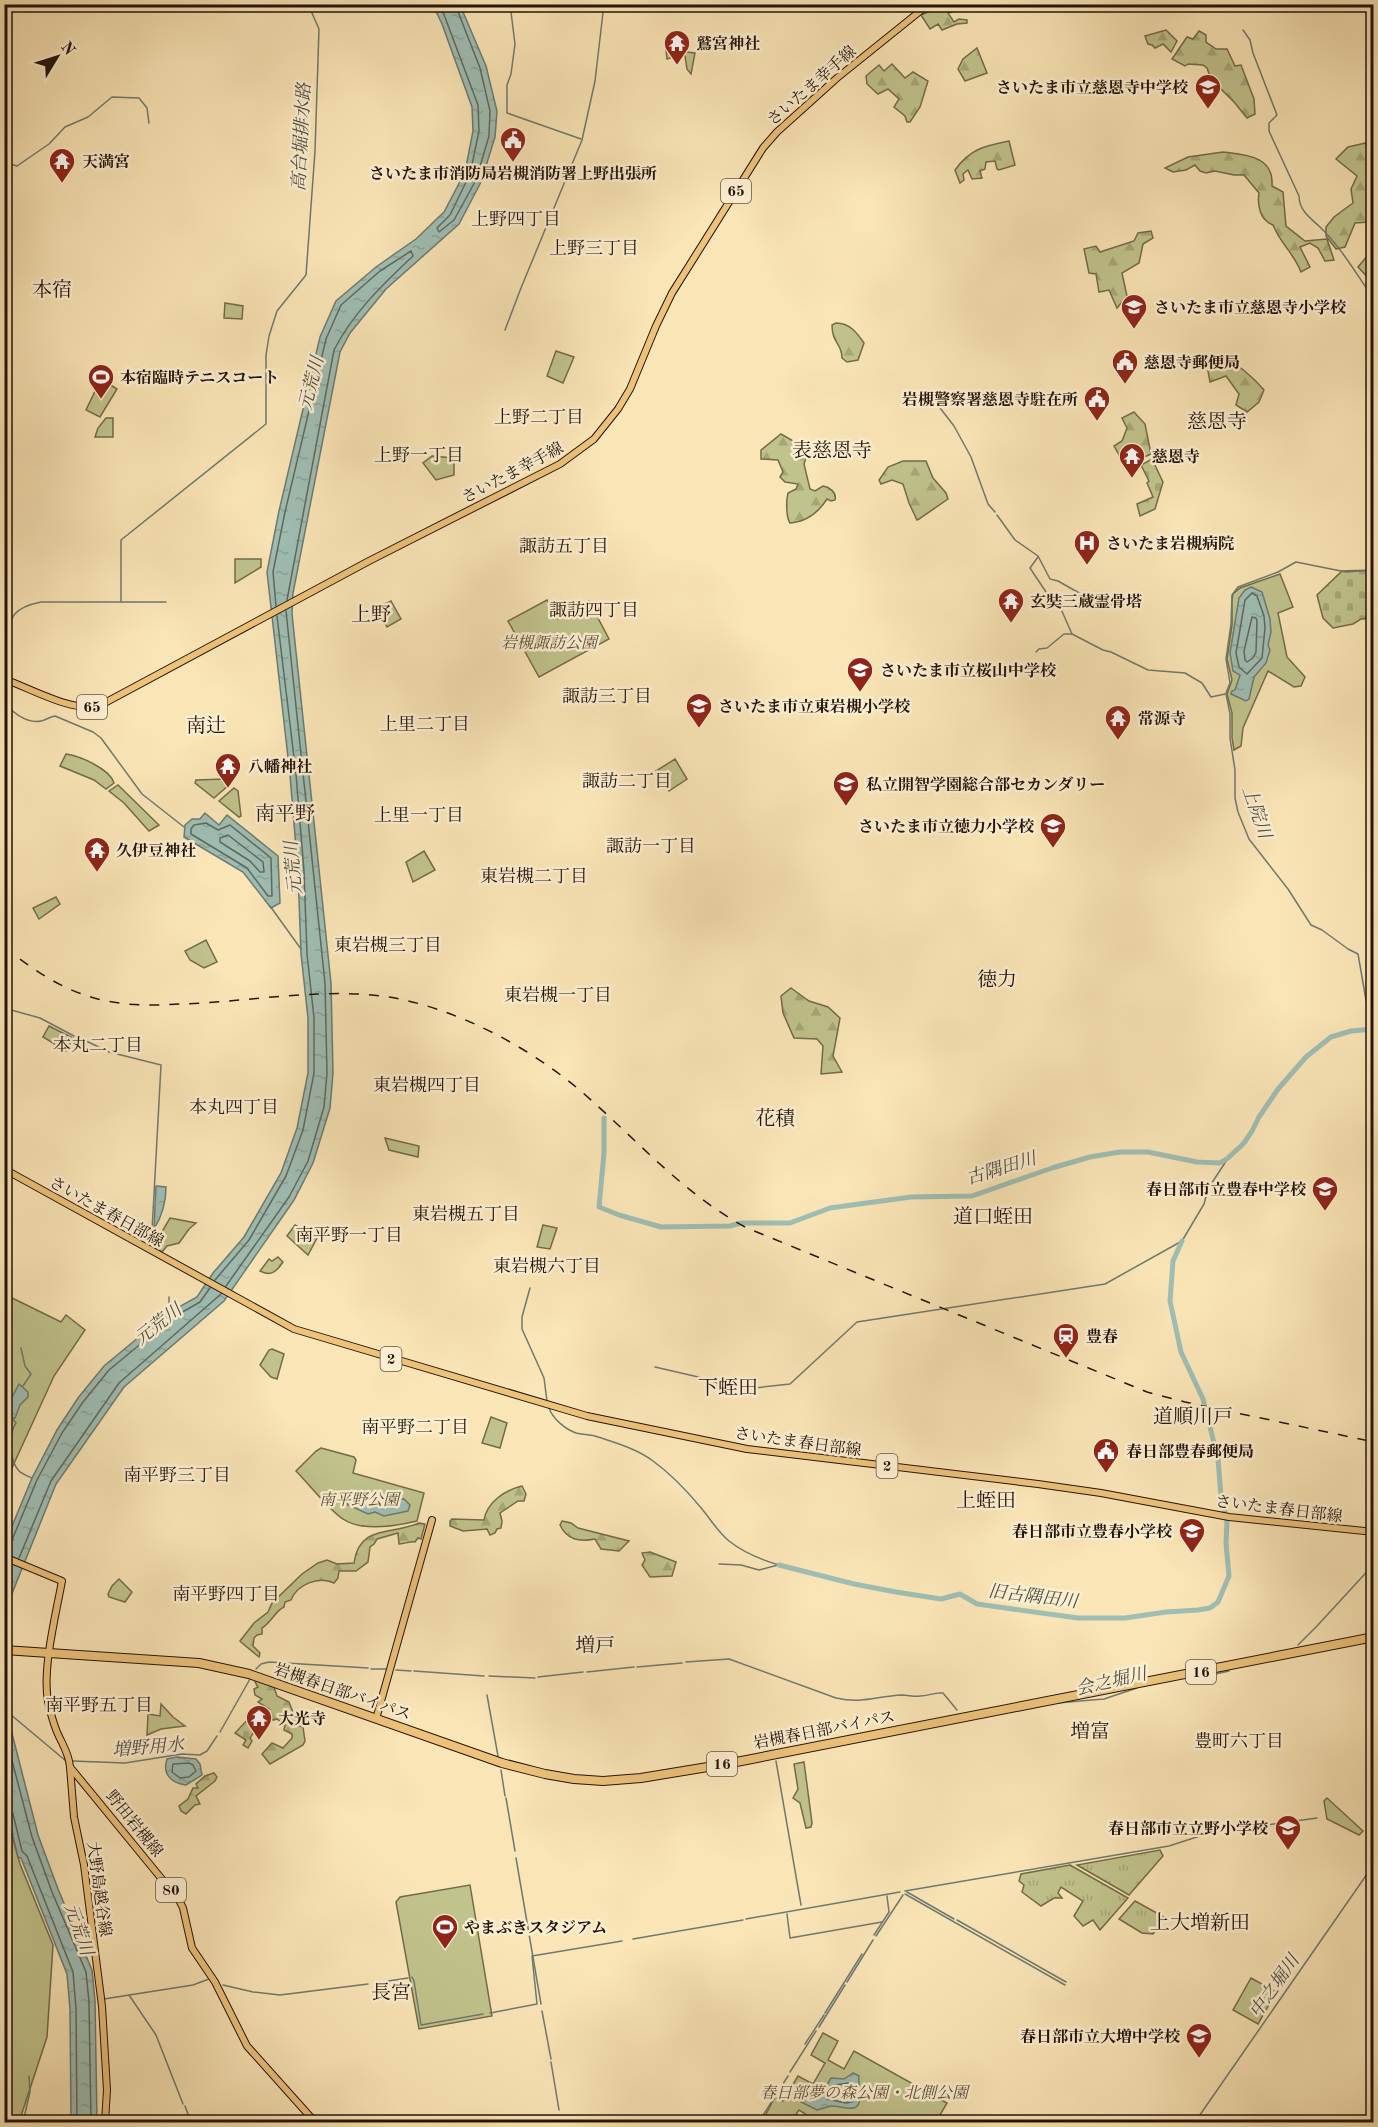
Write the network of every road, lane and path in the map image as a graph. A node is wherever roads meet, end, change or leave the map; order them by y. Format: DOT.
graph roads {
  1 [pos="929,4"];
  2 [pos="4,679"];
  3 [pos="4,1169"];
  4 [pos="432,1520"];
  5 [pos="1374,1532"];
  6 [pos="4,1557"];
  7 [pos="1374,1635"];
  8 [pos="4,1645"];
  9 [pos="22,1649"];
  10 [pos="4,1650"];
  11 [pos="50,1651"];
  12 [pos="377,1717"];
  13 [pos="70,1767"];
  14 [pos="105,2122"];
  15 [pos="315,2122"];
  1 -- 2 [label="main road, さいたま幸手線 / 65"];
  3 -- 5 [label="main road, さいたま春日部線 / 2"];
  4 -- 12 [label="main road"];
  6 -- 11 [label="main road, 野田岩槻線 / 80"];
  7 -- 12 [label="highway, 岩槻春日部バイパス / 16"];
  8 -- 9 [label="highway, 岩槻春日部バイパス / 16"];
  9 -- 10 [label="highway, 岩槻春日部バイパス / 16"];
  9 -- 11 [label="highway, 岩槻春日部バイパス / 16"];
  11 -- 12 [label="highway, 岩槻春日部バイパス / 16"];
  11 -- 13 [label="main road, 野田岩槻線 / 80"];
  13 -- 14 [label="main road, 大野島越谷線"];
  13 -- 15 [label="main road, 野田岩槻線 / 80"];
}
